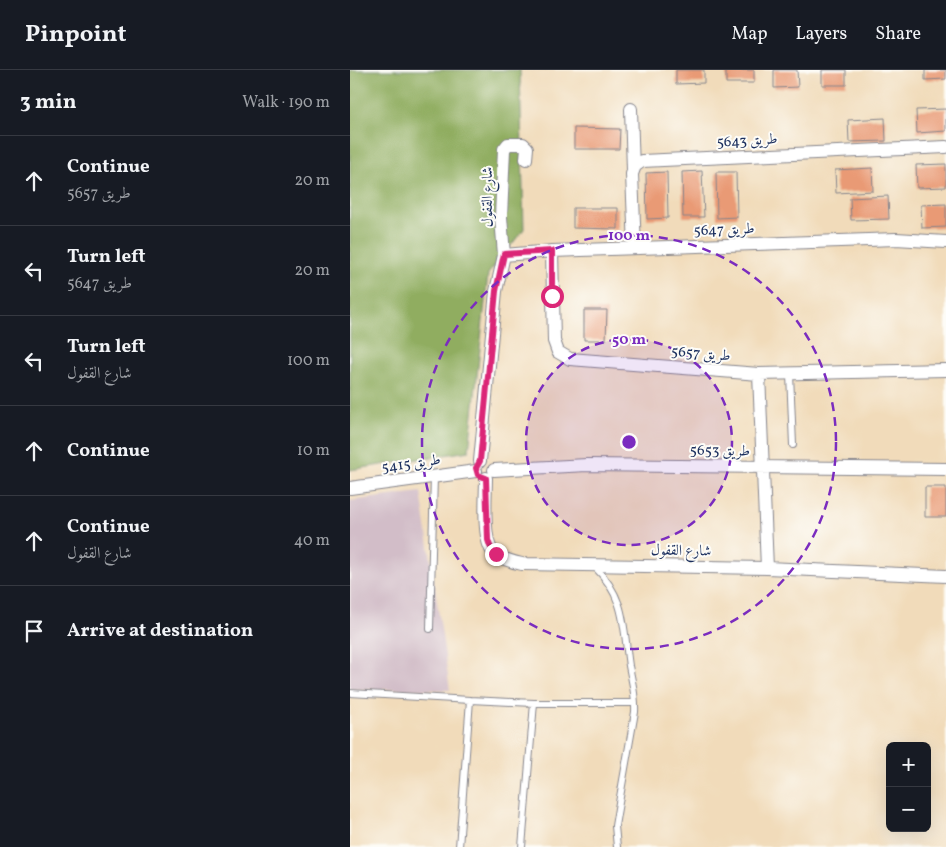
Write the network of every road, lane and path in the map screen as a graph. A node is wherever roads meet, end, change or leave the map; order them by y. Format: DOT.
graph roads {
  1 [pos="631,109"];
  2 [pos="946,147"];
  3 [pos="526,159"];
  4 [pos="633,170"];
  5 [pos="946,242"];
  6 [pos="635,248"];
  7 [pos="552,251"];
  8 [pos="504,254"];
  9 [pos="946,370"];
  10 [pos="759,374"];
  11 [pos="790,374"];
  12 [pos="793,445"];
  13 [pos="763,467"];
  14 [pos="946,468"];
  15 [pos="484,470"];
  16 [pos="434,476"];
  17 [pos="350,488"];
  18 [pos="593,566"];
  19 [pos="767,568"];
  20 [pos="946,576"];
  21 [pos="430,629"];
  22 [pos="350,693"];
  23 [pos="470,700"];
  24 [pos="534,703"];
  25 [pos="636,703"];
  26 [pos="459,847"];
  27 [pos="522,847"];
  28 [pos="617,847"];
  1 -- 4 [label="street"];
  2 -- 4 [label="street, طريق 5643"];
  3 -- 8 [label="street, شارع القفول"];
  4 -- 6 [label="street"];
  5 -- 6 [label="street, طريق 5647"];
  6 -- 7 [label="street, طريق 5647"];
  7 -- 8 [label="street, طريق 5647"];
  7 -- 10 [label="street, طريق 5657"];
  8 -- 15 [label="street, شارع القفول"];
  9 -- 11 [label="street, طريق 5657"];
  10 -- 11 [label="street, طريق 5657"];
  10 -- 13 [label="street"];
  11 -- 12 [label="lane"];
  13 -- 14 [label="street, طريق 5653"];
  13 -- 15 [label="street, طريق 5653"];
  13 -- 19 [label="street"];
  15 -- 16 [label="street, طريق 5415"];
  15 -- 18 [label="street, شارع القفول"];
  16 -- 17 [label="street, طريق 5415"];
  16 -- 21 [label="lane"];
  18 -- 19 [label="street, شارع القفول"];
  18 -- 25 [label="lane"];
  19 -- 20 [label="street, شارع القفول"];
  22 -- 23 [label="lane"];
  23 -- 24 [label="lane"];
  23 -- 26 [label="lane"];
  24 -- 25 [label="lane"];
  24 -- 27 [label="lane"];
  25 -- 28 [label="lane"];
}
